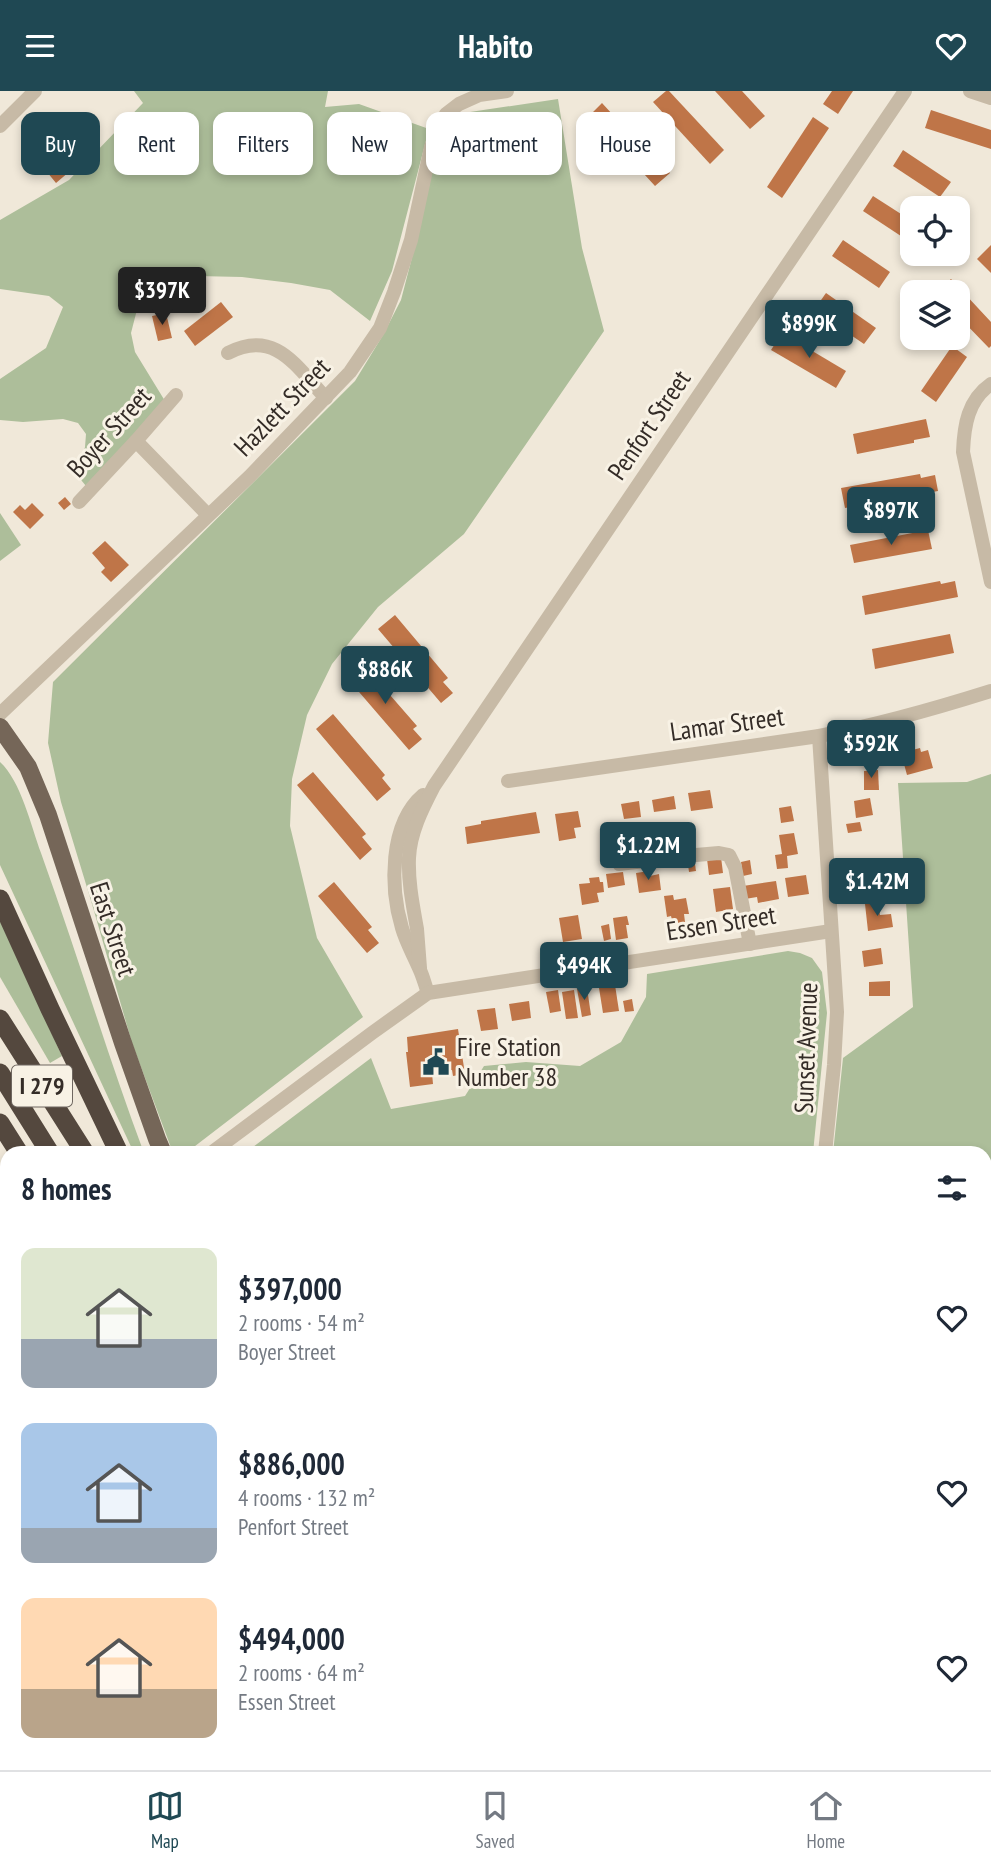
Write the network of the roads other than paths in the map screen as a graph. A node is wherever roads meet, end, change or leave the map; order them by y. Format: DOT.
graph roads {
  1 [pos="34,91"];
  2 [pos="507,91"];
  3 [pos="905,91"];
  4 [pos="970,91"];
  5 [pos="991,98"];
  6 [pos="0,126"];
  7 [pos="228,353"];
  8 [pos="991,384"];
  9 [pos="176,395"];
  10 [pos="326,398"];
  11 [pos="136,441"];
  12 [pos="79,502"];
  13 [pos="208,515"];
  14 [pos="991,582"];
  15 [pos="991,691"];
  16 [pos="0,713"];
  17 [pos="0,727"];
  18 [pos="819,736"];
  19 [pos="508,781"];
  20 [pos="619,864"];
  21 [pos="0,899"];
  22 [pos="831,931"];
  23 [pos="750,944"];
  24 [pos="428,993"];
  25 [pos="0,1019"];
  26 [pos="0,1073"];
  27 [pos="0,1123"];
  28 [pos="15,1146"];
  29 [pos="46,1146"];
  30 [pos="81,1146"];
  31 [pos="116,1146"];
  32 [pos="160,1146"];
  33 [pos="221,1146"];
  34 [pos="825,1146"];
  1 -- 6 [label="street"];
  2 -- 10 [label="street, Hazlett Street"];
  3 -- 24 [label="street, Penfort Street"];
  4 -- 5 [label="street"];
  7 -- 10 [label="street"];
  8 -- 14 [label="street"];
  9 -- 11 [label="street, Boyer Street"];
  10 -- 13 [label="street, Hazlett Street"];
  11 -- 12 [label="street, Boyer Street"];
  11 -- 13 [label="street"];
  13 -- 16 [label="street, Hazlett Street"];
  15 -- 18 [label="street, Lamar Street"];
  17 -- 32 [label="main road, East Street"];
  18 -- 19 [label="street, Lamar Street"];
  18 -- 22 [label="street, Sunset Avenue"];
  20 -- 23 [label="street"];
  21 -- 31 [label="highway"];
  22 -- 23 [label="street, Essen Street"];
  22 -- 34 [label="street, Sunset Avenue"];
  23 -- 24 [label="street, Essen Street"];
  24 -- 33 [label="street, Essen Street"];
  25 -- 30 [label="highway, I 279"];
  26 -- 29 [label="highway"];
  27 -- 28 [label="highway, I 279"];
}
